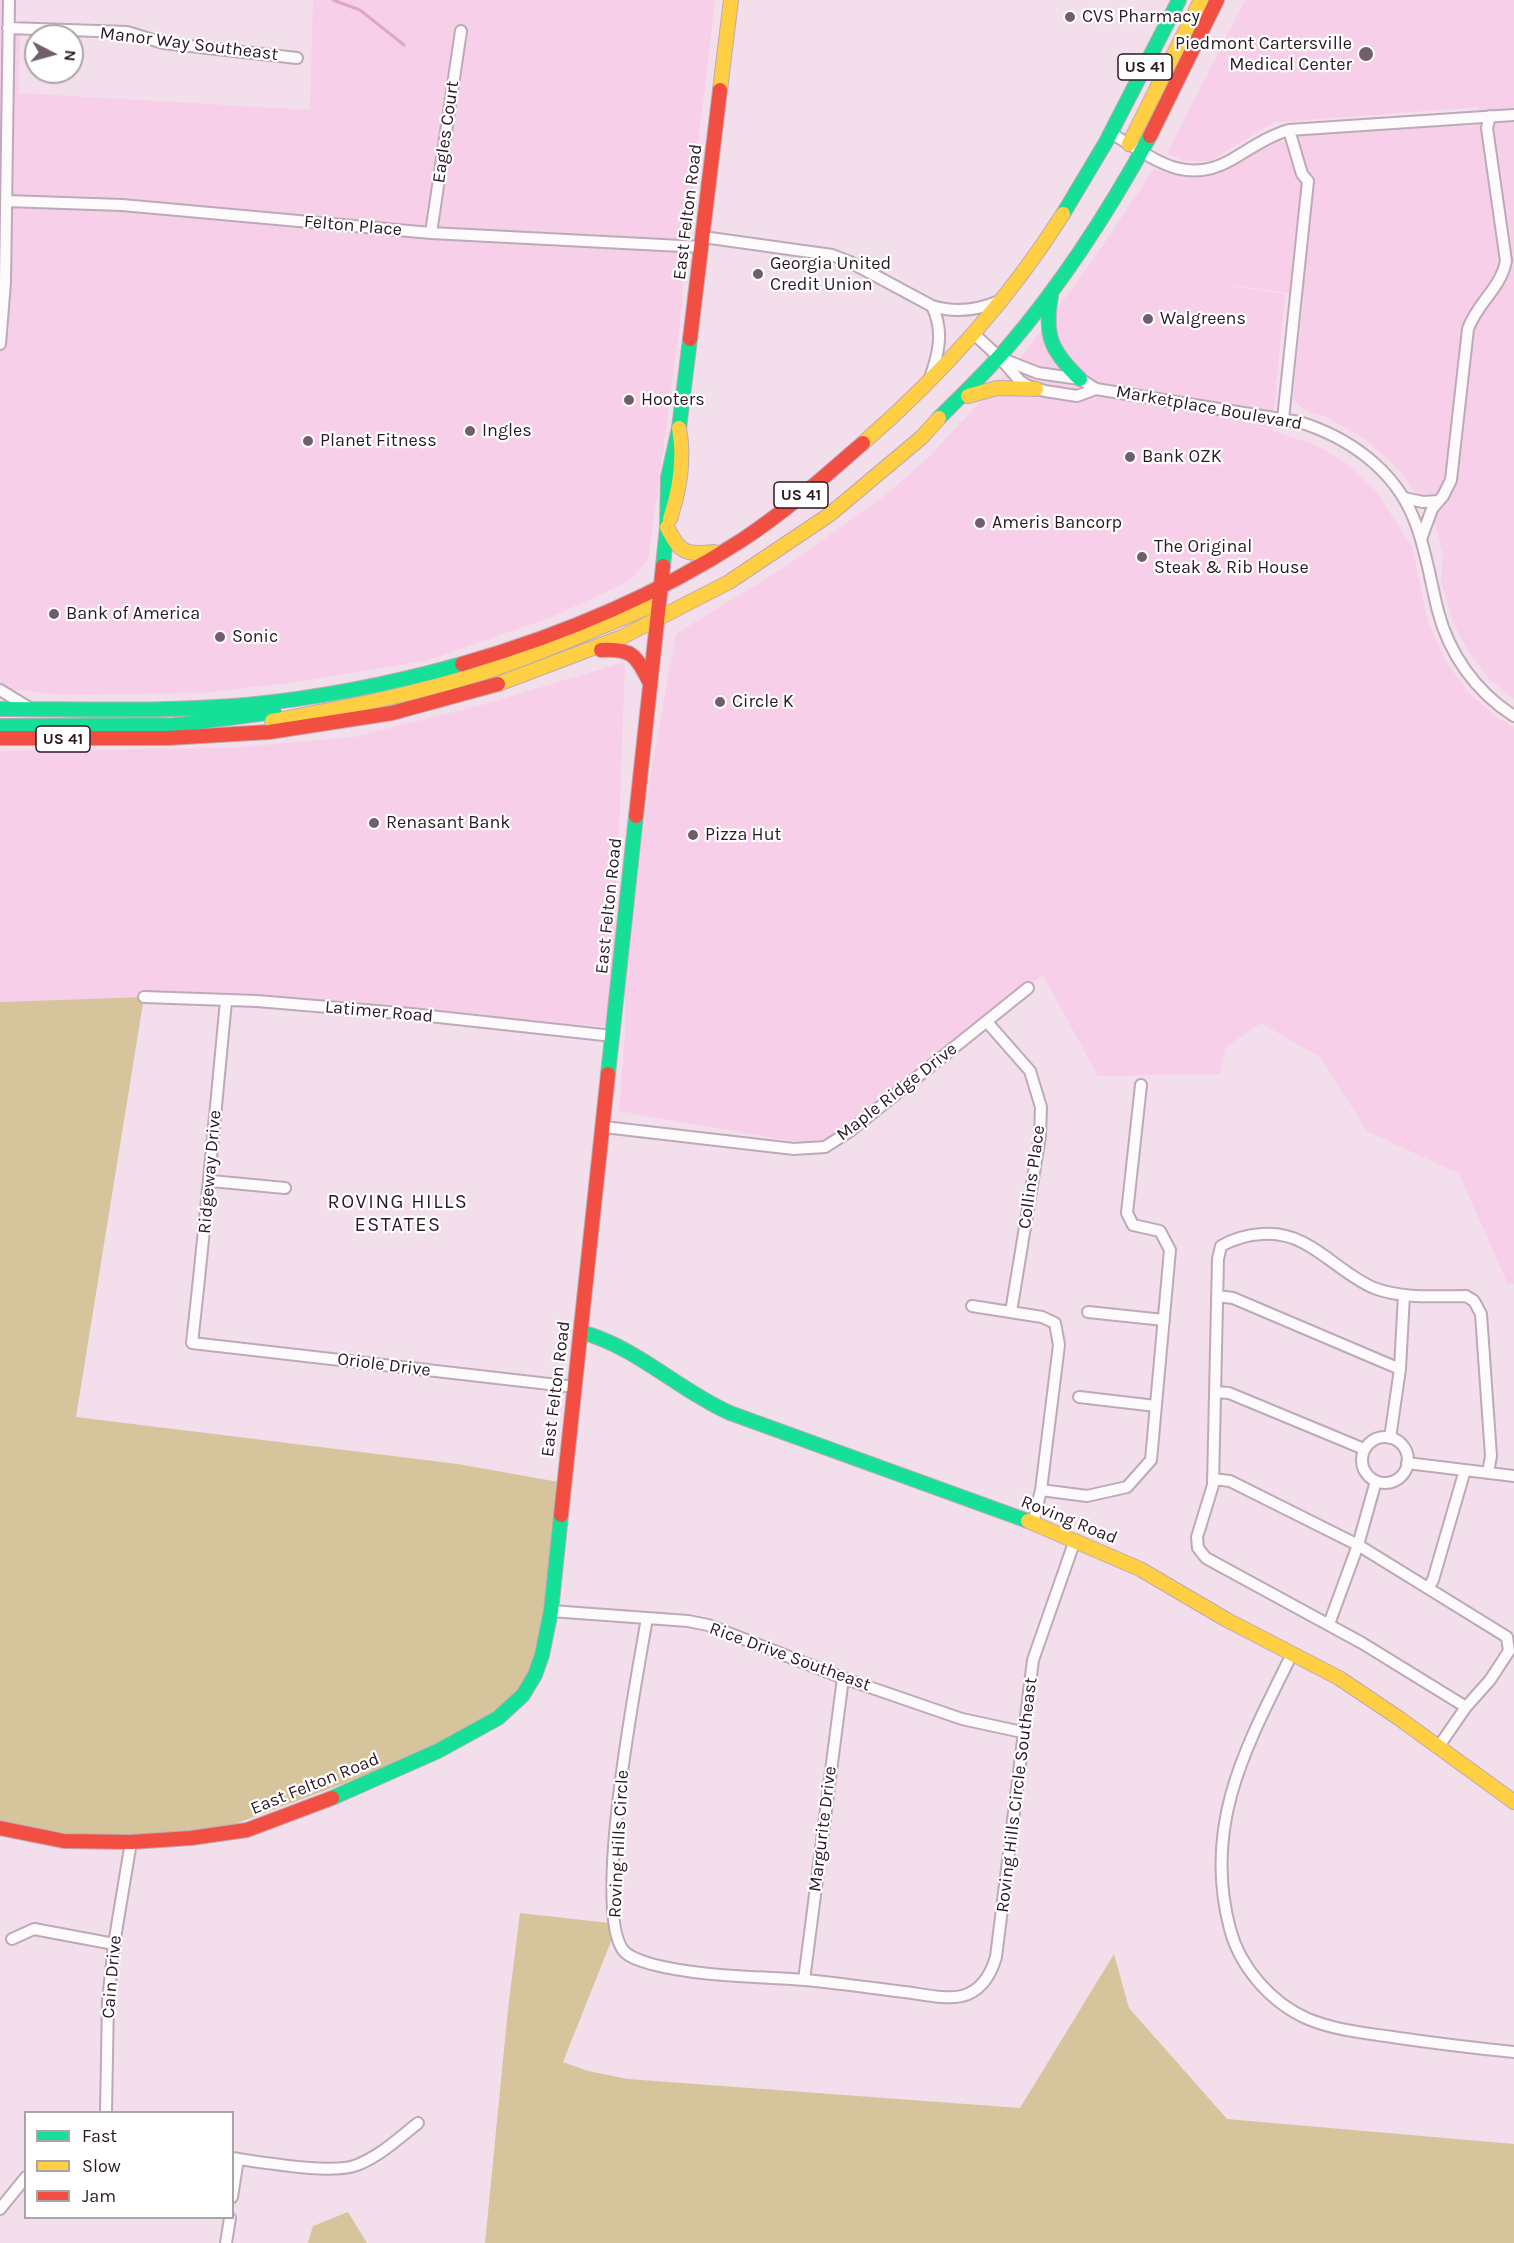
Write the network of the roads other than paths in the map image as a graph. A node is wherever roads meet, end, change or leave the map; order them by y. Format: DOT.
graph roads {
  1 [pos="9,0"];
  2 [pos="731,0"];
  3 [pos="1179,0"];
  4 [pos="1201,0"];
  5 [pos="1217,0"];
  6 [pos="8,28"];
  7 [pos="461,31"];
  8 [pos="297,58"];
  9 [pos="1514,115"];
  10 [pos="1490,116"];
  11 [pos="1289,130"];
  12 [pos="1112,134"];
  13 [pos="1129,144"];
  14 [pos="1143,152"];
  15 [pos="6,201"];
  16 [pos="431,232"];
  17 [pos="702,242"];
  18 [pos="2,282"];
  19 [pos="1052,293"];
  20 [pos="1003,300"];
  21 [pos="932,306"];
  22 [pos="974,334"];
  23 [pos="0,344"];
  24 [pos="1000,357"];
  25 [pos="1080,379"];
  26 [pos="927,383"];
  27 [pos="1036,389"];
  28 [pos="1096,389"];
  29 [pos="962,399"];
  30 [pos="1283,419"];
  31 [pos="1404,498"];
  32 [pos="1438,501"];
  33 [pos="667,527"];
  34 [pos="1421,540"];
  35 [pos="724,550"];
  36 [pos="660,587"];
  37 [pos="658,603"];
  38 [pos="657,620"];
  39 [pos="589,652"];
  40 [pos="650,683"];
  41 [pos="0,690"];
  42 [pos="305,698"];
  43 [pos="0,709"];
  44 [pos="31,709"];
  45 [pos="1514,716"];
  46 [pos="0,726"];
  47 [pos="240,734"];
  48 [pos="0,738"];
  49 [pos="1028,988"];
  50 [pos="144,997"];
  51 [pos="226,1001"];
  52 [pos="987,1022"];
  53 [pos="613,1036"];
  54 [pos="1141,1085"];
  55 [pos="604,1127"];
  56 [pos="210,1181"];
  57 [pos="285,1188"];
  58 [pos="1404,1295"];
  59 [pos="1217,1296"];
  60 [pos="972,1306"];
  61 [pos="1011,1312"];
  62 [pos="1088,1312"];
  63 [pos="1164,1320"];
  64 [pos="581,1332"];
  65 [pos="192,1343"];
  66 [pos="1400,1369"];
  67 [pos="575,1387"];
  68 [pos="1215,1392"];
  69 [pos="1079,1397"];
  70 [pos="1156,1406"];
  71 [pos="1390,1438"];
  72 [pos="1364,1449"];
  73 [pos="1407,1463"];
  74 [pos="1465,1470"];
  75 [pos="1492,1474"];
  76 [pos="1514,1476"];
  77 [pos="1213,1479"];
  78 [pos="1376,1481"];
  79 [pos="1514,1483"];
  80 [pos="1041,1490"];
  81 [pos="1033,1523"];
  82 [pos="1075,1540"];
  83 [pos="1358,1545"];
  84 [pos="1428,1588"];
  85 [pos="551,1611"];
  86 [pos="647,1618"];
  87 [pos="1329,1624"];
  88 [pos="1292,1654"];
  89 [pos="843,1678"];
  90 [pos="1466,1707"];
  91 [pos="1023,1732"];
  92 [pos="1439,1746"];
  93 [pos="1514,1802"];
  94 [pos="0,1828"];
  95 [pos="131,1842"];
  96 [pos="12,1939"];
  97 [pos="114,1944"];
  98 [pos="804,1980"];
  99 [pos="918,1994"];
  100 [pos="1514,2052"];
  101 [pos="106,2111"];
  102 [pos="418,2123"];
  103 [pos="235,2158"];
  104 [pos="24,2179"];
  105 [pos="0,2209"];
  106 [pos="230,2219"];
  107 [pos="226,2243"];
  1 -- 6 [label="street"];
  2 -- 17 [label="main road, East Felton Road"];
  3 -- 12 [label="main road, US 41"];
  4 -- 13 [label="main road"];
  5 -- 14 [label="main road, US 41"];
  6 -- 8 [label="street, Manor Way Southeast"];
  6 -- 15 [label="street"];
  7 -- 16 [label="street, Eagles Court"];
  9 -- 10 [label="street"];
  10 -- 11 [label="street"];
  10 -- 32 [label="street"];
  11 -- 14 [label="street"];
  11 -- 30 [label="street"];
  12 -- 13 [label="street"];
  12 -- 20 [label="main road, US 41"];
  13 -- 14 [label="street"];
  14 -- 19 [label="main road, US 41"];
  15 -- 16 [label="street, Felton Place"];
  15 -- 18 [label="street"];
  16 -- 17 [label="street, Felton Place"];
  17 -- 21 [label="street, Felton Place"];
  17 -- 33 [label="main road, East Felton Road"];
  18 -- 23 [label="street"];
  19 -- 24 [label="main road, US 41"];
  19 -- 25 [label="main road"];
  20 -- 21 [label="street, Felton Place"];
  20 -- 22 [label="main road, US 41"];
  21 -- 26 [label="street"];
  22 -- 24 [label="street, Marketplace Boulevard"];
  22 -- 26 [label="main road, US 41"];
  24 -- 25 [label="street, Marketplace Boulevard"];
  24 -- 27 [label="street, Marketplace Boulevard"];
  24 -- 29 [label="main road, US 41"];
  25 -- 28 [label="street, Marketplace Boulevard"];
  26 -- 35 [label="main road, US 41"];
  27 -- 28 [label="street, Marketplace Boulevard"];
  27 -- 29 [label="main road"];
  28 -- 30 [label="street, Marketplace Boulevard"];
  29 -- 38 [label="main road, US 41"];
  30 -- 31 [label="street, Marketplace Boulevard"];
  31 -- 32 [label="street"];
  31 -- 34 [label="street, Marketplace Boulevard"];
  32 -- 34 [label="street"];
  33 -- 35 [label="main road"];
  33 -- 36 [label="main road, East Felton Road"];
  34 -- 45 [label="street, Marketplace Boulevard"];
  35 -- 36 [label="main road, US 41"];
  36 -- 37 [label="main road, East Felton Road"];
  36 -- 42 [label="main road, US 41"];
  37 -- 38 [label="main road, East Felton Road"];
  37 -- 47 [label="main road"];
  38 -- 39 [label="main road, US 41"];
  38 -- 40 [label="main road, East Felton Road"];
  39 -- 40 [label="main road"];
  39 -- 47 [label="main road, US 41"];
  40 -- 53 [label="main road, East Felton Road"];
  41 -- 44 [label="street"];
  42 -- 44 [label="main road, US 41"];
  42 -- 46 [label="main road"];
  43 -- 44 [label="main road, US 41"];
  47 -- 48 [label="main road, US 41"];
  49 -- 52 [label="street, Maple Ridge Drive"];
  50 -- 51 [label="street, Latimer Road"];
  51 -- 53 [label="street, Latimer Road"];
  51 -- 56 [label="street, Ridgeway Drive"];
  52 -- 55 [label="street, Maple Ridge Drive"];
  52 -- 61 [label="street, Collins Place"];
  53 -- 55 [label="main road, East Felton Road"];
  54 -- 63 [label="street"];
  55 -- 64 [label="main road, East Felton Road"];
  56 -- 57 [label="street"];
  56 -- 65 [label="street, Ridgeway Drive"];
  58 -- 59 [label="street"];
  58 -- 66 [label="street"];
  58 -- 75 [label="street"];
  59 -- 66 [label="street"];
  59 -- 68 [label="street"];
  60 -- 61 [label="street"];
  61 -- 80 [label="street"];
  62 -- 63 [label="street"];
  63 -- 70 [label="street"];
  64 -- 67 [label="main road, East Felton Road"];
  64 -- 81 [label="main road, Roving Road"];
  65 -- 67 [label="street, Oriole Drive"];
  66 -- 71 [label="street"];
  67 -- 85 [label="main road, East Felton Road"];
  68 -- 72 [label="street"];
  68 -- 77 [label="street"];
  69 -- 70 [label="street"];
  70 -- 80 [label="street"];
  71 -- 72 [label="street"];
  71 -- 73 [label="street"];
  72 -- 78 [label="street"];
  73 -- 74 [label="street"];
  73 -- 78 [label="street"];
  74 -- 75 [label="street"];
  74 -- 84 [label="street"];
  75 -- 76 [label="street"];
  75 -- 79 [label="street"];
  77 -- 83 [label="street"];
  77 -- 87 [label="street"];
  78 -- 83 [label="street"];
  80 -- 81 [label="street"];
  81 -- 82 [label="main road, Roving Road"];
  82 -- 88 [label="main road, Roving Road"];
  82 -- 91 [label="street, Roving Hills Circle Southeast"];
  83 -- 84 [label="street"];
  83 -- 87 [label="street"];
  84 -- 90 [label="street"];
  85 -- 86 [label="street, Rice Drive Southeast"];
  85 -- 95 [label="main road, East Felton Road"];
  86 -- 89 [label="street, Rice Drive Southeast"];
  86 -- 98 [label="street, Roving Hills Circle"];
  87 -- 90 [label="street"];
  88 -- 92 [label="main road, Roving Road"];
  88 -- 100 [label="street"];
  89 -- 91 [label="street, Rice Drive Southeast"];
  89 -- 98 [label="street, Margurite Drive"];
  90 -- 92 [label="street"];
  91 -- 99 [label="street, Roving Hills Circle Southeast"];
  92 -- 93 [label="main road, Roving Road"];
  94 -- 95 [label="main road, East Felton Road"];
  95 -- 97 [label="street, Cain Drive"];
  96 -- 97 [label="street"];
  97 -- 101 [label="street, Cain Drive"];
  98 -- 99 [label="street, Roving Hills Circle"];
  102 -- 103 [label="street"];
  104 -- 105 [label="street"];
  106 -- 107 [label="street"];
}
